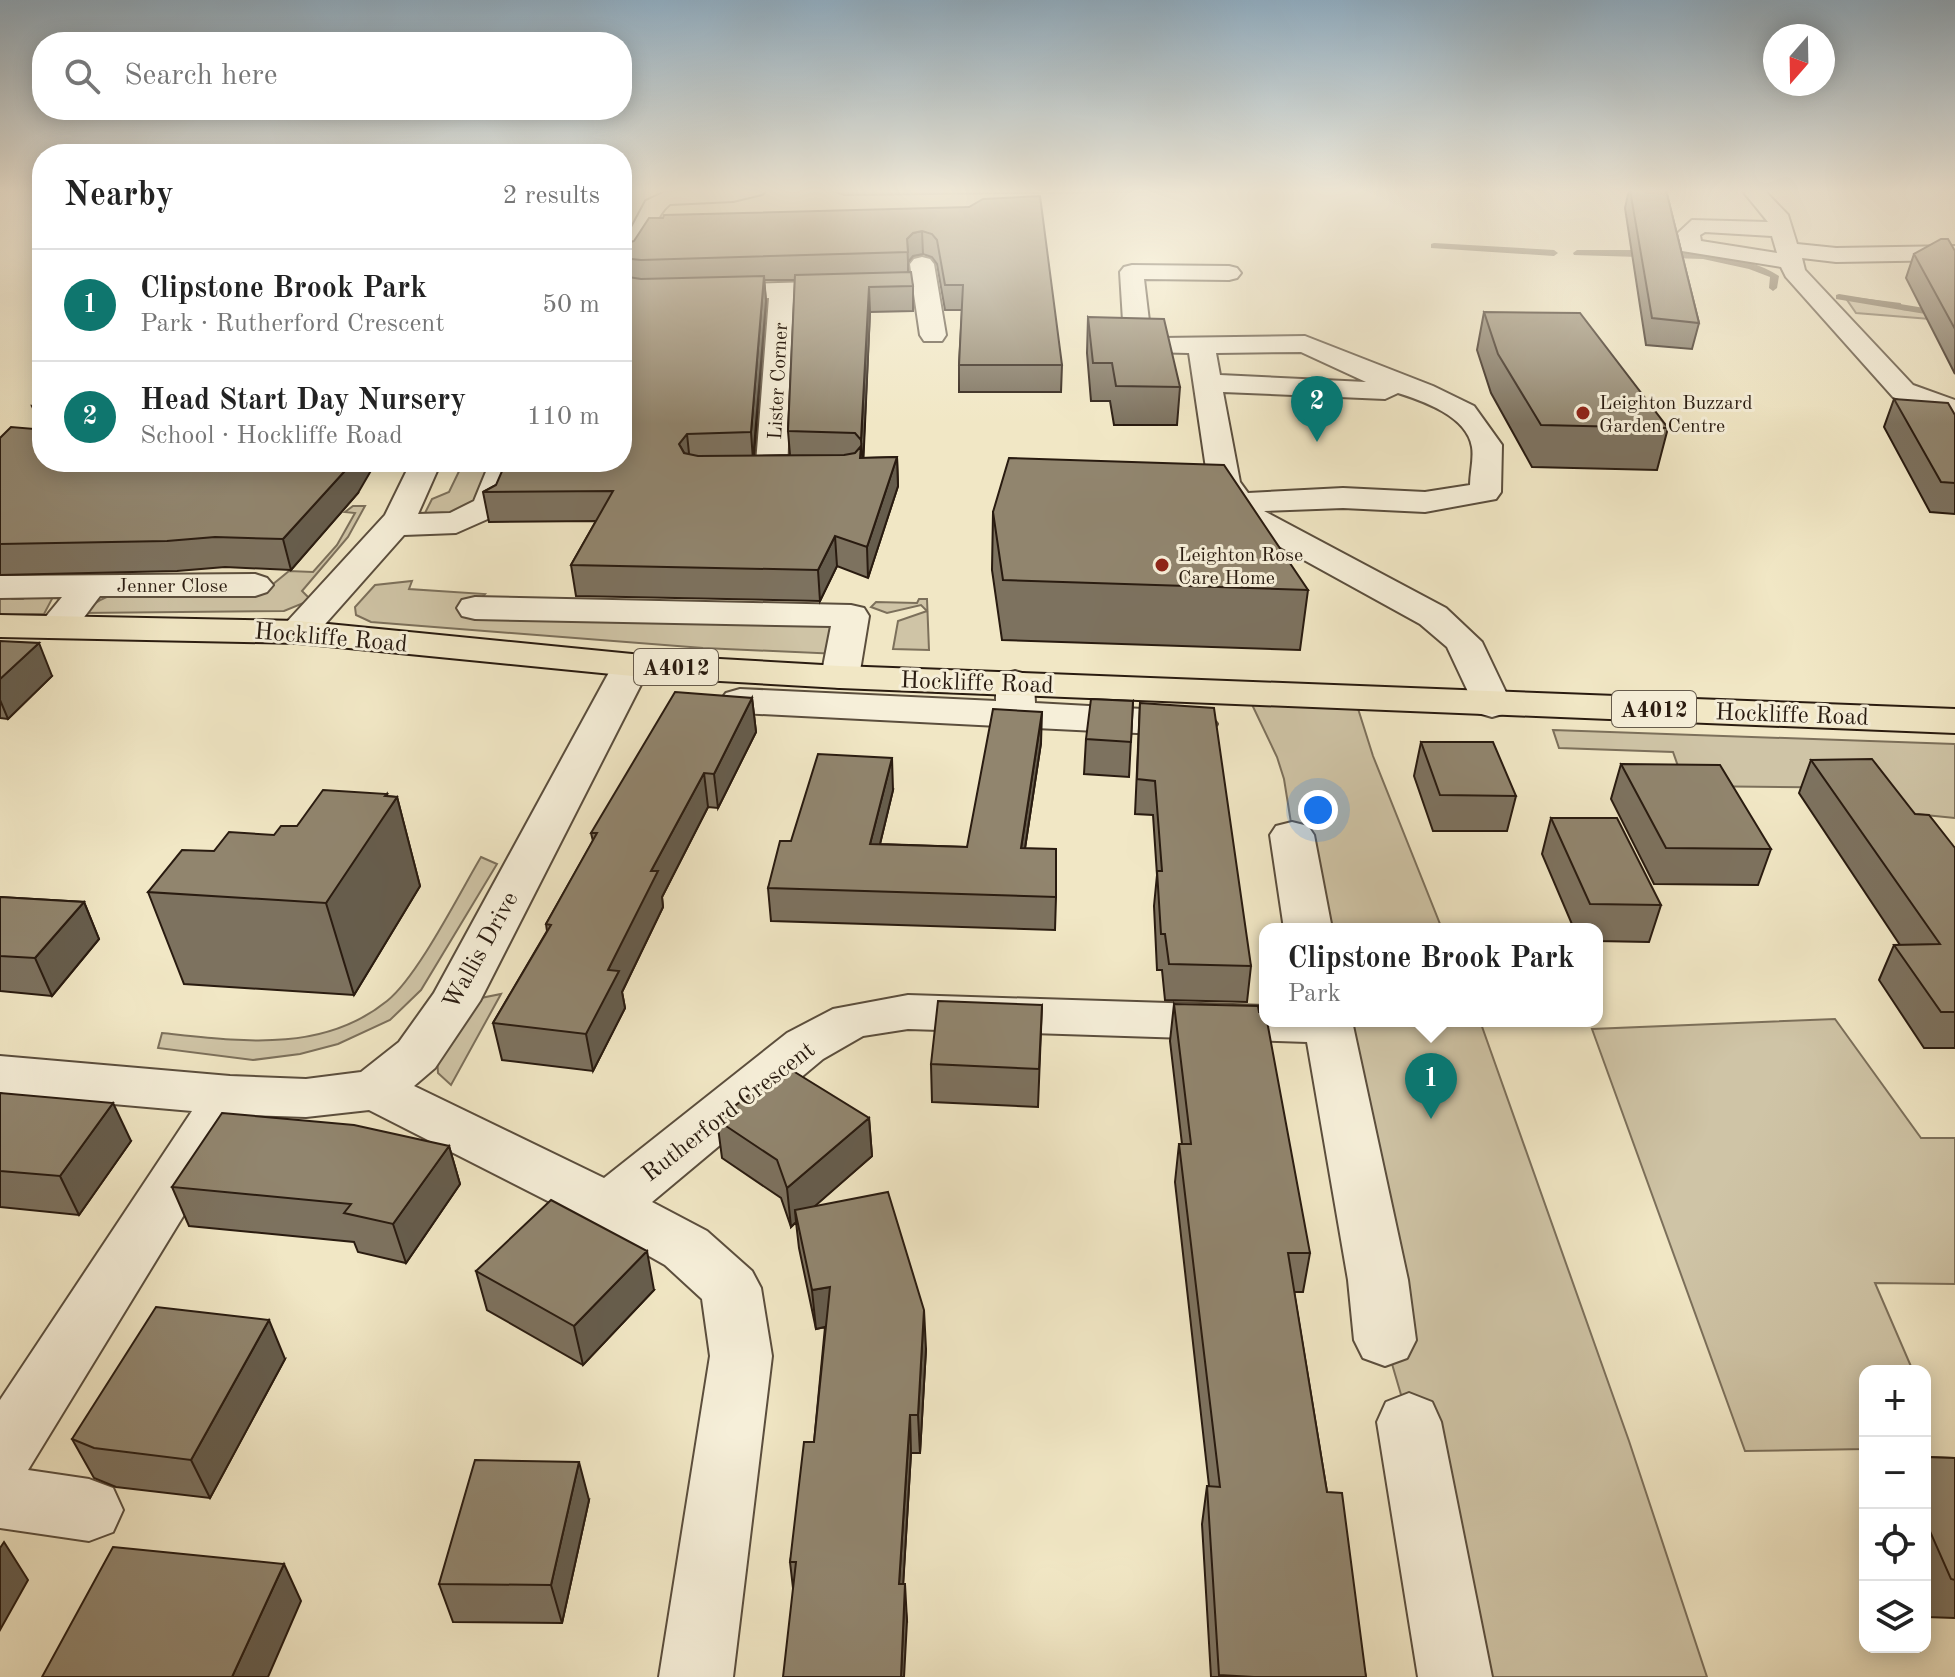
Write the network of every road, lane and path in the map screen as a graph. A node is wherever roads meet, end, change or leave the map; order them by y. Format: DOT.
graph roads {
  1 [pos="1793,268"];
  2 [pos="1229,273"];
  3 [pos="782,290"];
  4 [pos="632,292"];
  5 [pos="933,335"];
  6 [pos="1201,345"];
  7 [pos="1207,383"];
  8 [pos="1423,392"];
  9 [pos="1955,410"];
  10 [pos="421,472"];
  11 [pos="501,472"];
  12 [pos="701,473"];
  13 [pos="1238,503"];
  14 [pos="394,525"];
  15 [pos="255,585"];
  16 [pos="90,586"];
  17 [pos="0,587"];
  18 [pos="475,608"];
  19 [pos="57,625"];
  20 [pos="0,626"];
  21 [pos="298,632"];
  22 [pos="632,665"];
  23 [pos="840,677"];
  24 [pos="1016,699"];
  25 [pos="740,701"];
  26 [pos="1492,705"];
  27 [pos="1955,721"];
  28 [pos="1207,724"];
  29 [pos="1292,835"];
  30 [pos="1307,923"];
  31 [pos="1259,1021"];
  32 [pos="1330,1027"];
  33 [pos="0,1075"];
  34 [pos="375,1090"];
  35 [pos="230,1095"];
  36 [pos="609,1206"];
  37 [pos="1385,1340"];
  38 [pos="1409,1422"];
  39 [pos="0,1456"];
  40 [pos="0,1497"];
  41 [pos="89,1510"];
  42 [pos="696,1677"];
  43 [pos="1455,1677"];
  1 -- 9 [label="street"];
  2 -- 6 [label="street"];
  3 -- 4 [label="street, Lister Corner"];
  3 -- 5 [label="street, Lister Corner"];
  3 -- 12 [label="street, Lister Corner"];
  6 -- 7 [label="street"];
  6 -- 8 [label="street"];
  7 -- 8 [label="street"];
  7 -- 13 [label="street"];
  8 -- 13 [label="street"];
  10 -- 14 [label="street"];
  11 -- 14 [label="street"];
  13 -- 26 [label="street"];
  14 -- 21 [label="street"];
  15 -- 16 [label="street, Jenner Close"];
  16 -- 17 [label="street, Jenner Close"];
  16 -- 19 [label="street, Jenner Close"];
  18 -- 23 [label="street"];
  19 -- 20 [label="main road, Hockliffe Road / A4012"];
  19 -- 21 [label="main road, Hockliffe Road / A4012"];
  21 -- 22 [label="main road, Hockliffe Road / A4012"];
  22 -- 23 [label="main road, Hockliffe Road / A4012"];
  22 -- 34 [label="street, Wallis Drive"];
  23 -- 24 [label="main road, Hockliffe Road / A4012"];
  24 -- 25 [label="street"];
  24 -- 26 [label="main road, Hockliffe Road / A4012"];
  24 -- 28 [label="street"];
  26 -- 27 [label="main road, Hockliffe Road / A4012"];
  29 -- 30 [label="street"];
  31 -- 36 [label="street, Rutherford Crescent"];
  32 -- 37 [label="street, Rutherford Crescent"];
  33 -- 35 [label="street"];
  34 -- 35 [label="street"];
  34 -- 36 [label="street"];
  35 -- 39 [label="street"];
  36 -- 42 [label="street"];
  38 -- 43 [label="street"];
  40 -- 41 [label="street"];
}
